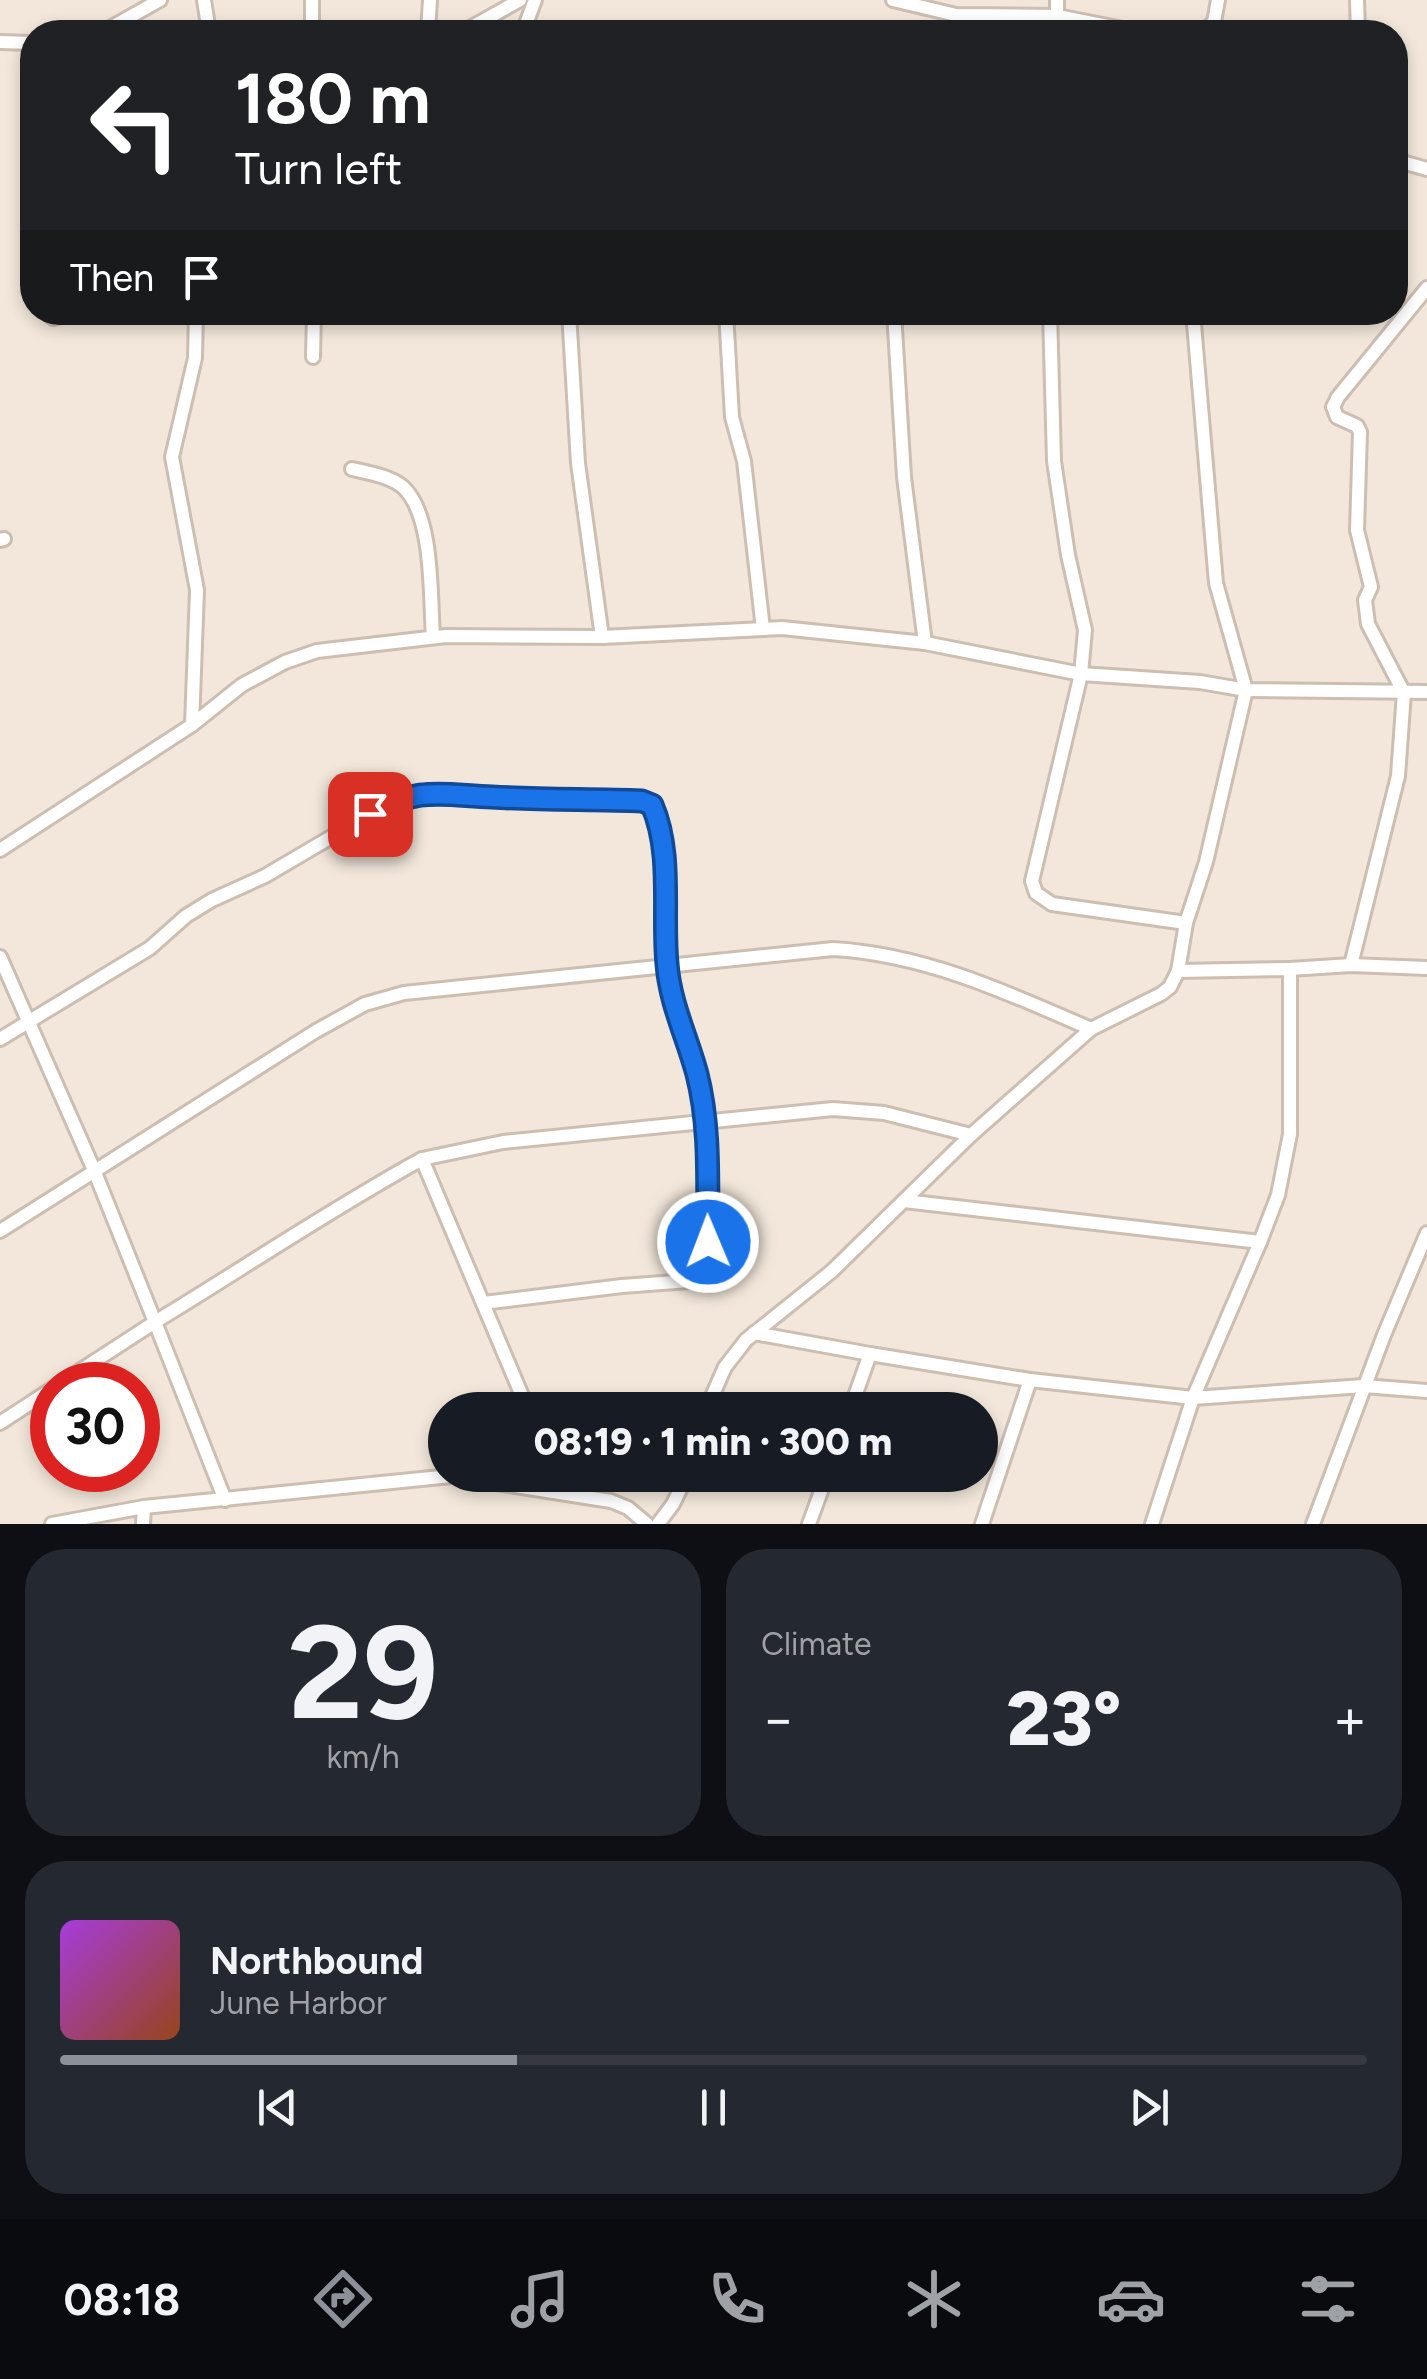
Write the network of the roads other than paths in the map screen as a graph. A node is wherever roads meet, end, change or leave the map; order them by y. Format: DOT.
graph roads {
  1 [pos="160,0"];
  2 [pos="520,0"];
  3 [pos="893,0"];
  4 [pos="1057,0"];
  5 [pos="1014,14"];
  6 [pos="1057,16"];
  7 [pos="124,20"];
  8 [pos="484,20"];
  9 [pos="1013,20"];
  10 [pos="1077,20"];
  11 [pos="1427,288"];
  12 [pos="1408,311"];
  13 [pos="196,325"];
  14 [pos="314,325"];
  15 [pos="571,325"];
  16 [pos="727,325"];
  17 [pos="895,325"];
  18 [pos="1050,325"];
  19 [pos="1194,325"];
  20 [pos="1397,325"];
  21 [pos="313,357"];
  22 [pos="352,468"];
  23 [pos="763,629"];
  24 [pos="433,637"];
  25 [pos="602,637"];
  26 [pos="924,642"];
  27 [pos="1080,674"];
  28 [pos="1246,690"];
  29 [pos="1427,692"];
  30 [pos="1404,694"];
  31 [pos="192,725"];
  32 [pos="0,850"];
  33 [pos="1186,923"];
  34 [pos="0,957"];
  35 [pos="1351,966"];
  36 [pos="667,967"];
  37 [pos="1427,968"];
  38 [pos="1290,970"];
  39 [pos="1178,971"];
  40 [pos="29,1020"];
  41 [pos="1091,1029"];
  42 [pos="0,1039"];
  43 [pos="706,1124"];
  44 [pos="971,1134"];
  45 [pos="422,1159"];
  46 [pos="94,1170"];
  47 [pos="904,1201"];
  48 [pos="0,1230"];
  49 [pos="1427,1233"];
  50 [pos="1260,1242"];
  51 [pos="1424,1252"];
  52 [pos="483,1304"];
  53 [pos="155,1322"];
  54 [pos="754,1333"];
  55 [pos="870,1354"];
  56 [pos="94,1362"];
  57 [pos="1030,1380"];
  58 [pos="1364,1386"];
  59 [pos="1427,1391"];
  60 [pos="520,1392"];
  61 [pos="714,1392"];
  62 [pos="856,1392"];
  63 [pos="1193,1398"];
  64 [pos="30,1404"];
  65 [pos="0,1424"];
  66 [pos="428,1479"];
  67 [pos="556,1492"];
  68 [pos="679,1492"];
  69 [pos="820,1492"];
  70 [pos="225,1500"];
  71 [pos="144,1508"];
  72 [pos="52,1524"];
  73 [pos="144,1524"];
  74 [pos="647,1524"];
  75 [pos="658,1524"];
  76 [pos="809,1524"];
  77 [pos="982,1524"];
  78 [pos="1152,1524"];
  79 [pos="1313,1524"];
  1 -- 7 [label="street"];
  2 -- 8 [label="street"];
  3 -- 5 [label="street"];
  4 -- 6 [label="street"];
  5 -- 6 [label="street"];
  5 -- 9 [label="street"];
  6 -- 10 [label="street"];
  11 -- 12 [label="street"];
  13 -- 31 [label="street"];
  14 -- 21 [label="street"];
  15 -- 25 [label="street"];
  16 -- 23 [label="street"];
  17 -- 26 [label="street"];
  18 -- 27 [label="street"];
  19 -- 28 [label="street"];
  20 -- 30 [label="street"];
  22 -- 24 [label="street"];
  23 -- 25 [label="street"];
  23 -- 26 [label="street"];
  24 -- 25 [label="street"];
  24 -- 31 [label="street"];
  26 -- 27 [label="street"];
  27 -- 28 [label="street"];
  27 -- 33 [label="street"];
  28 -- 30 [label="street"];
  28 -- 33 [label="street"];
  29 -- 30 [label="street"];
  30 -- 35 [label="street"];
  31 -- 32 [label="street"];
  33 -- 39 [label="street"];
  34 -- 40 [label="street"];
  35 -- 37 [label="street"];
  35 -- 38 [label="street"];
  36 -- 40 [label="street"];
  36 -- 41 [label="street"];
  36 -- 43 [label="street"];
  36 -- 46 [label="street"];
  38 -- 39 [label="street"];
  38 -- 50 [label="street"];
  39 -- 41 [label="street"];
  40 -- 42 [label="street"];
  40 -- 46 [label="street"];
  41 -- 44 [label="street"];
  43 -- 44 [label="street"];
  43 -- 45 [label="street"];
  43 -- 52 [label="street"];
  44 -- 47 [label="street"];
  45 -- 52 [label="street"];
  45 -- 53 [label="street"];
  46 -- 48 [label="street"];
  46 -- 53 [label="street"];
  47 -- 50 [label="street"];
  47 -- 54 [label="street"];
  49 -- 51 [label="street"];
  50 -- 63 [label="street"];
  51 -- 58 [label="street"];
  52 -- 60 [label="street"];
  53 -- 56 [label="street"];
  53 -- 70 [label="street"];
  54 -- 55 [label="street"];
  54 -- 61 [label="street"];
  55 -- 57 [label="street"];
  55 -- 62 [label="street"];
  57 -- 63 [label="street"];
  57 -- 77 [label="street"];
  58 -- 59 [label="street"];
  58 -- 63 [label="street"];
  58 -- 79 [label="street"];
  63 -- 78 [label="street"];
  64 -- 65 [label="street"];
  66 -- 70 [label="street"];
  67 -- 74 [label="street"];
  68 -- 75 [label="street"];
  69 -- 76 [label="street"];
  70 -- 71 [label="street"];
  71 -- 72 [label="street"];
  71 -- 73 [label="street"];
}
